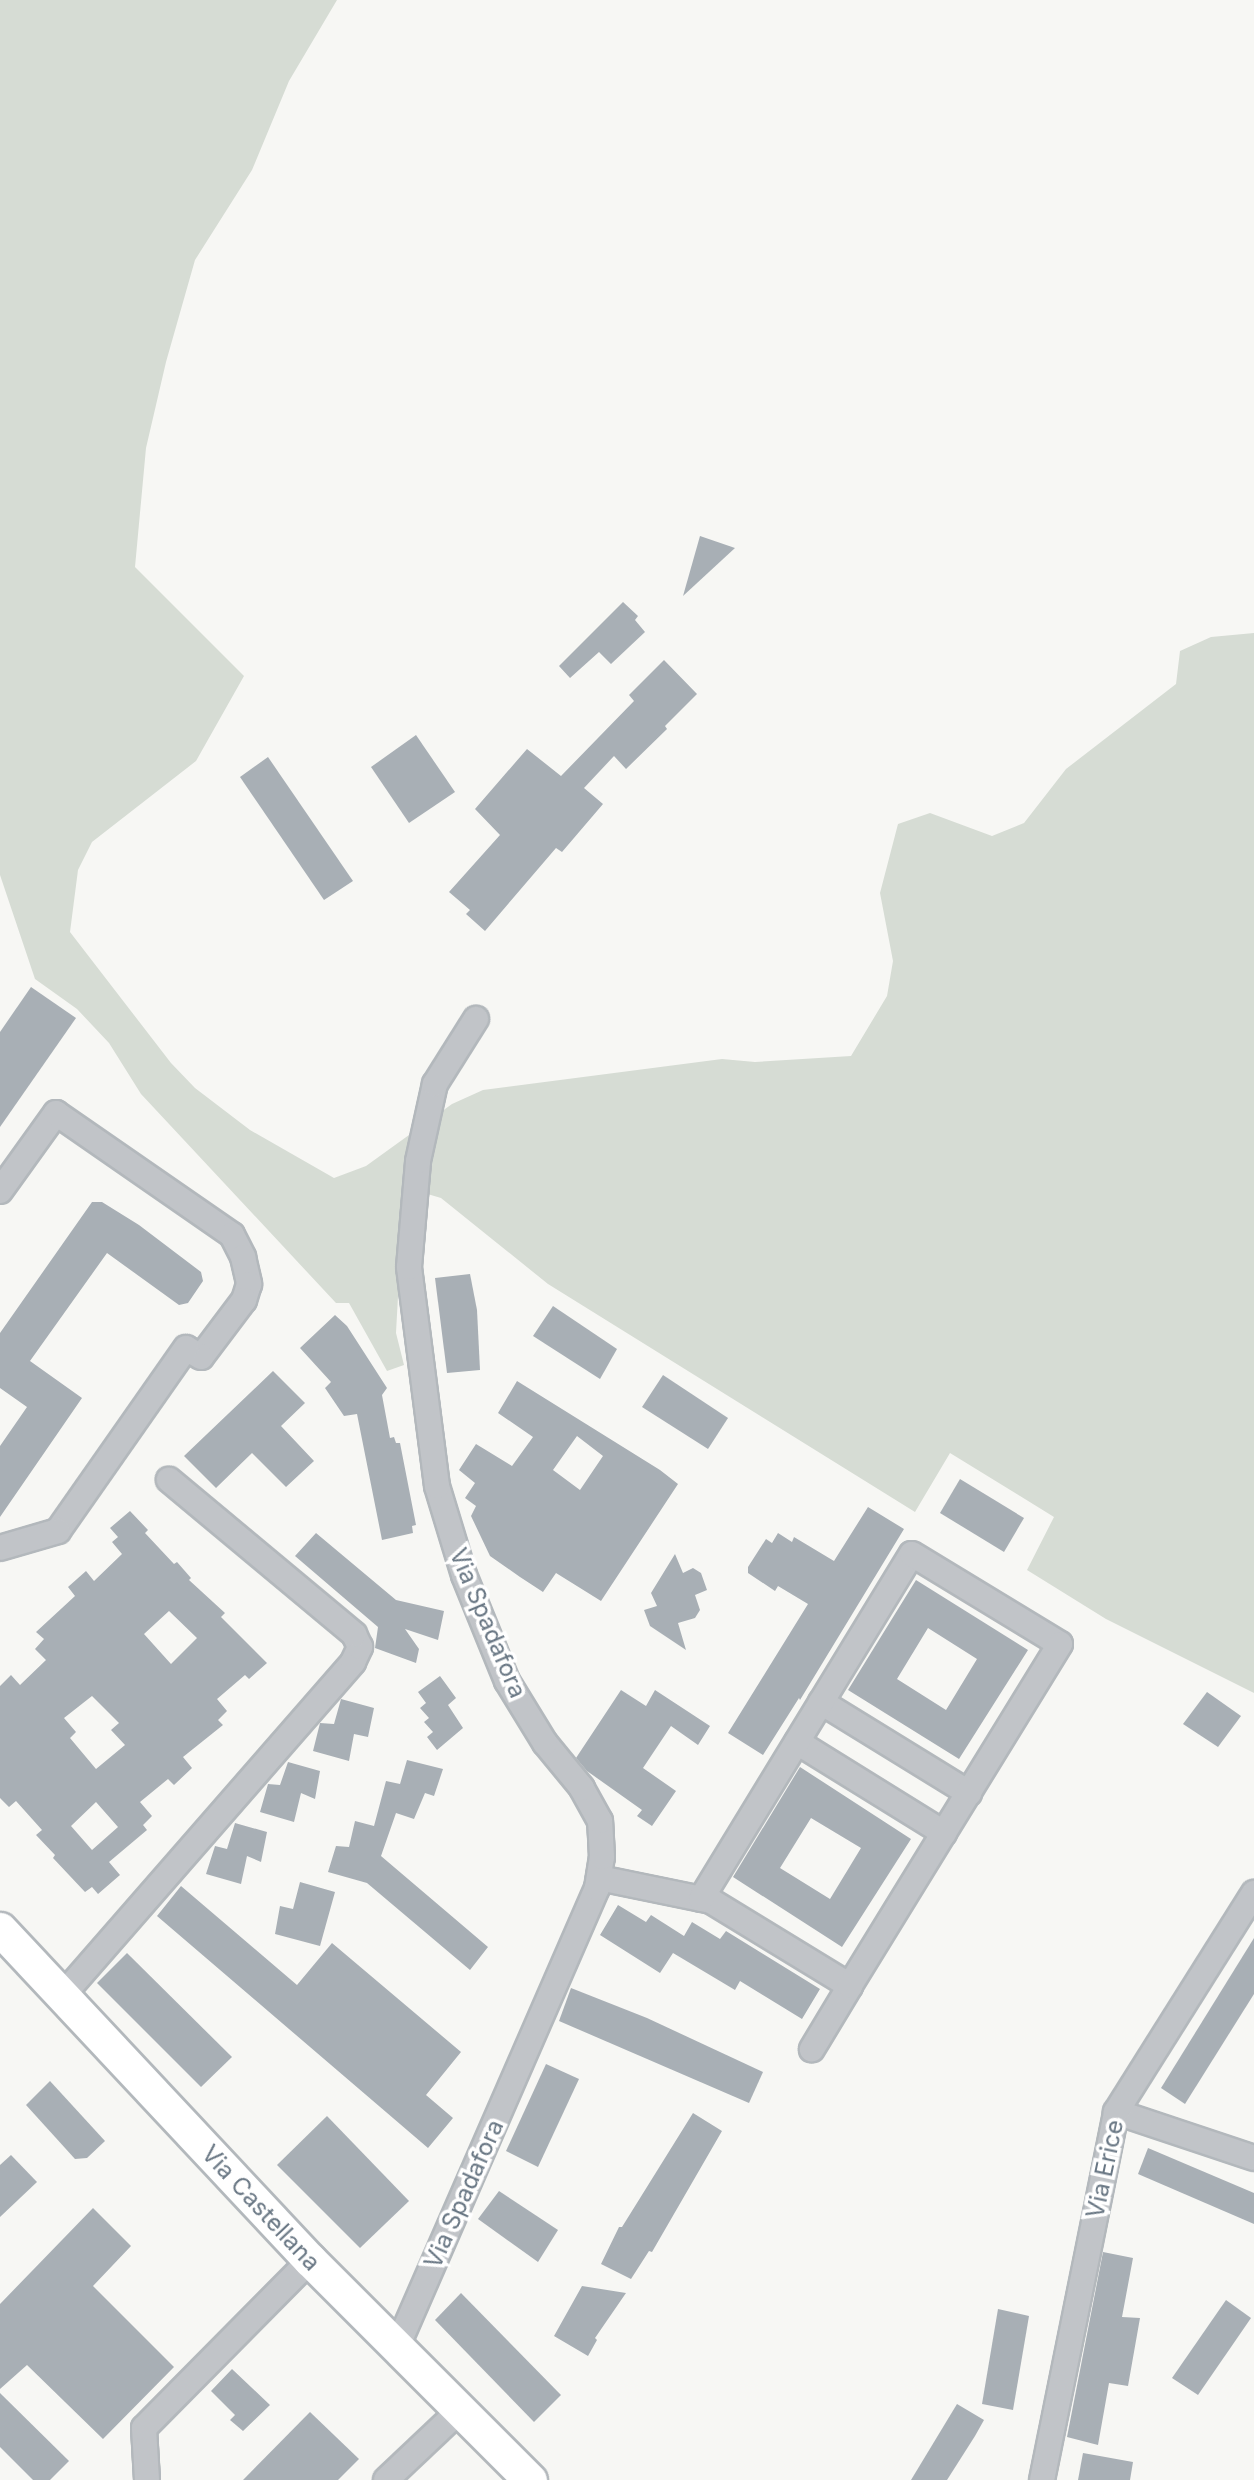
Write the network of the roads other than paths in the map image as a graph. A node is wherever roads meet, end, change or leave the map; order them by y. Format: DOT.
graph roads {
  1 [pos="476,1020"];
  2 [pos="0,1191"];
  3 [pos="169,1479"];
  4 [pos="0,1548"];
  5 [pos="821,1702"];
  6 [pos="797,1741"];
  7 [pos="969,1793"];
  8 [pos="944,1833"];
  9 [pos="599,1878"];
  10 [pos="1254,1893"];
  11 [pos="701,1899"];
  12 [pos="0,1929"];
  13 [pos="850,1986"];
  14 [pos="62,1996"];
  15 [pos="812,2049"];
  16 [pos="1116,2112"];
  17 [pos="1254,2158"];
  18 [pos="310,2260"];
  19 [pos="397,2347"];
  20 [pos="460,2410"];
  21 [pos="147,2480"];
  22 [pos="387,2480"];
  23 [pos="530,2480"];
  24 [pos="1042,2480"];
  1 -- 9 [label="street, Via Spadafora"];
  2 -- 4 [label="street"];
  3 -- 14 [label="street"];
  5 -- 6 [label="street"];
  5 -- 7 [label="street"];
  5 -- 7 [label="street"];
  6 -- 8 [label="street"];
  6 -- 11 [label="street"];
  7 -- 8 [label="street"];
  8 -- 13 [label="street"];
  9 -- 11 [label="street"];
  9 -- 19 [label="street, Via Spadafora"];
  10 -- 16 [label="street, Via Erice"];
  11 -- 13 [label="street"];
  12 -- 14 [label="main road, Via Castellana"];
  13 -- 15 [label="street"];
  14 -- 18 [label="main road, Via Castellana"];
  16 -- 17 [label="street"];
  16 -- 24 [label="street, Via Erice"];
  18 -- 19 [label="main road, Via Castellana"];
  18 -- 21 [label="street"];
  19 -- 20 [label="main road, Via Castellana"];
  20 -- 22 [label="street"];
  20 -- 23 [label="main road, Via Castellana"];
}
